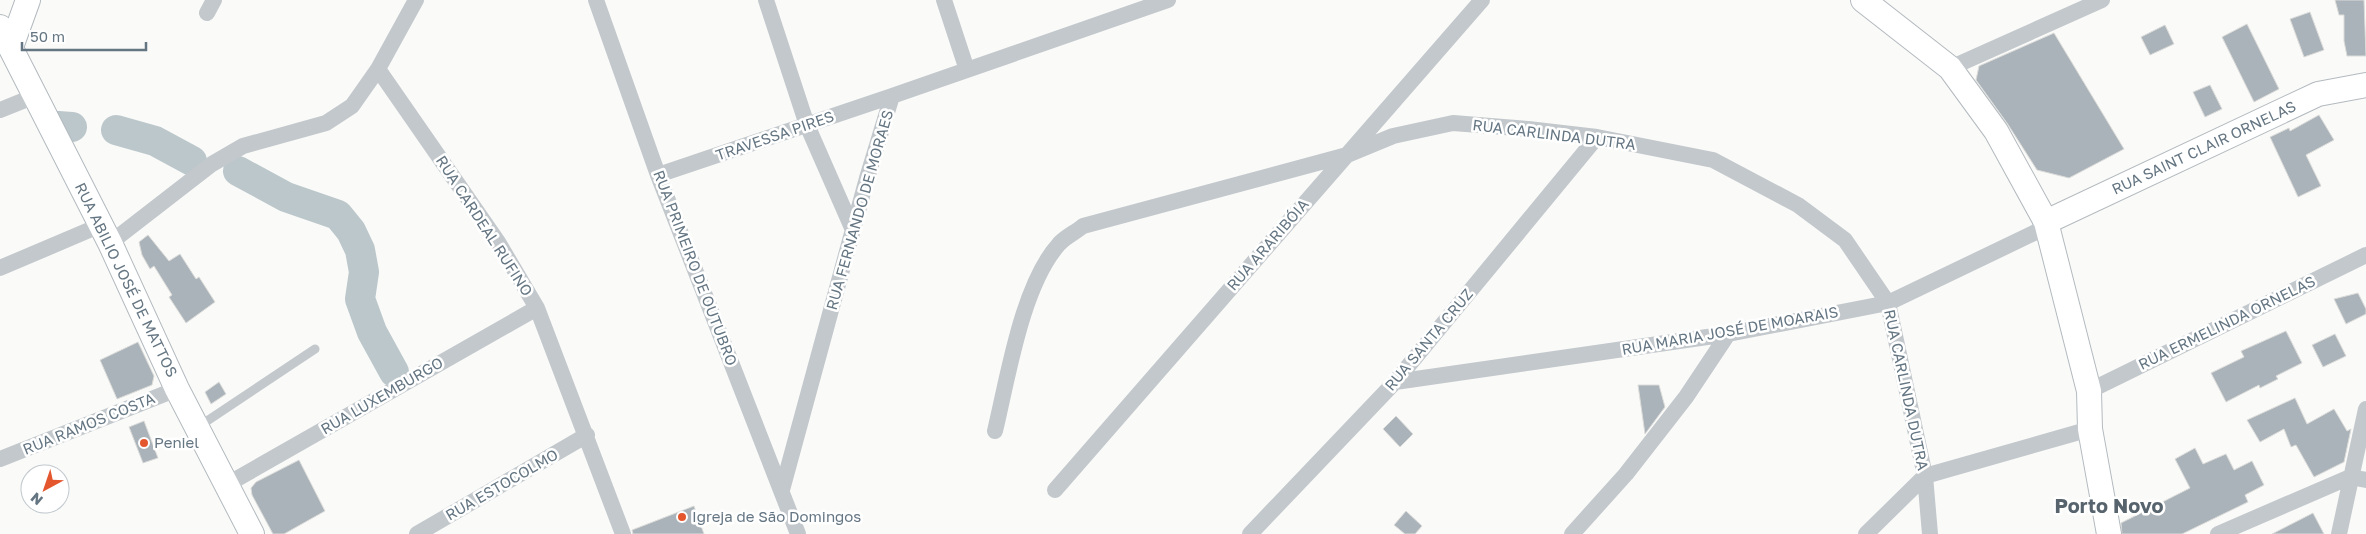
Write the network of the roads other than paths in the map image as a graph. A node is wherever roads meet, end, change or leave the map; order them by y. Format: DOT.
graph roads {
  1 [pos="28,0"];
  2 [pos="416,0"];
  3 [pos="596,0"];
  4 [pos="766,0"];
  5 [pos="944,0"];
  6 [pos="1168,0"];
  7 [pos="1482,0"];
  8 [pos="1863,0"];
  9 [pos="2102,0"];
  10 [pos="1127,7"];
  11 [pos="5,37"];
  12 [pos="1950,68"];
  13 [pos="378,69"];
  14 [pos="966,70"];
  15 [pos="2366,85"];
  16 [pos="35,96"];
  17 [pos="892,96"];
  18 [pos="0,110"];
  19 [pos="807,125"];
  20 [pos="1597,138"];
  21 [pos="1347,155"];
  22 [pos="658,175"];
  23 [pos="2046,222"];
  24 [pos="853,230"];
  25 [pos="106,234"];
  26 [pos="2366,256"];
  27 [pos="0,268"];
  28 [pos="1888,303"];
  29 [pos="537,308"];
  30 [pos="1728,334"];
  31 [pos="315,349"];
  32 [pos="1395,382"];
  33 [pos="177,389"];
  34 [pos="2089,391"];
  35 [pos="2366,409"];
  36 [pos="198,427"];
  37 [pos="2090,429"];
  38 [pos="995,431"];
  39 [pos="587,435"];
  40 [pos="0,459"];
  41 [pos="1924,476"];
  42 [pos="2358,478"];
  43 [pos="226,485"];
  44 [pos="782,490"];
  45 [pos="1055,490"];
  46 [pos="252,534"];
  47 [pos="417,534"];
  48 [pos="623,534"];
  49 [pos="798,534"];
  50 [pos="1250,534"];
  51 [pos="1572,534"];
  52 [pos="1866,534"];
  53 [pos="1930,534"];
  54 [pos="2109,534"];
  55 [pos="2218,534"];
  56 [pos="2339,534"];
  1 -- 11 [label="main road"];
  2 -- 13 [label="street"];
  3 -- 22 [label="street, RUA PRIMEIRO DE OUTUBRO"];
  4 -- 19 [label="street"];
  5 -- 14 [label="street"];
  6 -- 10 [label="street, RUA FERNANDO DE MORAES"];
  7 -- 21 [label="street, RUA ARARIBÓIA"];
  8 -- 12 [label="main road"];
  9 -- 12 [label="street"];
  10 -- 14 [label="street, RUA FERNANDO DE MORAES"];
  11 -- 16 [label="main road, RUA ABILIO JOSÉ DE MATTOS"];
  12 -- 23 [label="main road"];
  13 -- 25 [label="street"];
  13 -- 29 [label="street, RUA CARDEAL RUFINO"];
  14 -- 17 [label="street, RUA FERNANDO DE MORAES"];
  15 -- 23 [label="main road, RUA SAINT CLAIR ORNELAS"];
  16 -- 18 [label="street"];
  16 -- 25 [label="main road, RUA ABILIO JOSÉ DE MATTOS"];
  17 -- 19 [label="street, TRAVESSA PIRES"];
  17 -- 24 [label="street, RUA FERNANDO DE MORAES"];
  19 -- 22 [label="street, TRAVESSA PIRES"];
  19 -- 24 [label="street"];
  20 -- 21 [label="street, RUA CARLINDA DUTRA"];
  20 -- 28 [label="street, RUA CARLINDA DUTRA"];
  20 -- 32 [label="street, RUA SANTA CRUZ"];
  21 -- 38 [label="street, RUA CARLINDA DUTRA"];
  21 -- 45 [label="street, RUA ARARIBÓIA"];
  22 -- 44 [label="street, RUA PRIMEIRO DE OUTUBRO"];
  23 -- 28 [label="street, RUA MARIA JOSÉ DE MOARAIS"];
  23 -- 34 [label="main road"];
  24 -- 44 [label="street, RUA FERNANDO DE MORAES"];
  25 -- 27 [label="street"];
  25 -- 33 [label="main road, RUA ABILIO JOSÉ DE MATTOS"];
  26 -- 34 [label="street, RUA ERMELINDA ORNELAS"];
  28 -- 30 [label="street, RUA MARIA JOSÉ DE MOARAIS"];
  28 -- 41 [label="street, RUA CARLINDA DUTRA"];
  29 -- 39 [label="street, RUA CARDEAL RUFINO"];
  29 -- 43 [label="street, RUA LUXEMBURGO"];
  30 -- 32 [label="street, RUA MARIA JOSÉ DE MOARAIS"];
  30 -- 51 [label="street"];
  31 -- 36 [label="lane"];
  32 -- 50 [label="street, RUA SANTA CRUZ"];
  33 -- 36 [label="main road, RUA ABILIO JOSÉ DE MATTOS"];
  33 -- 40 [label="street, RUA RAMOS COSTA"];
  34 -- 37 [label="main road"];
  35 -- 42 [label="street"];
  36 -- 43 [label="main road, RUA ABILIO JOSÉ DE MATTOS"];
  37 -- 41 [label="street"];
  37 -- 54 [label="main road"];
  39 -- 47 [label="street, RUA ESTOCOLMO"];
  39 -- 48 [label="street, RUA CARDEAL RUFINO"];
  41 -- 52 [label="street"];
  41 -- 53 [label="street, RUA CARLINDA DUTRA"];
  42 -- 55 [label="street"];
  42 -- 56 [label="street"];
  43 -- 46 [label="main road, RUA ABILIO JOSÉ DE MATTOS"];
  44 -- 49 [label="street, RUA PRIMEIRO DE OUTUBRO"];
}
